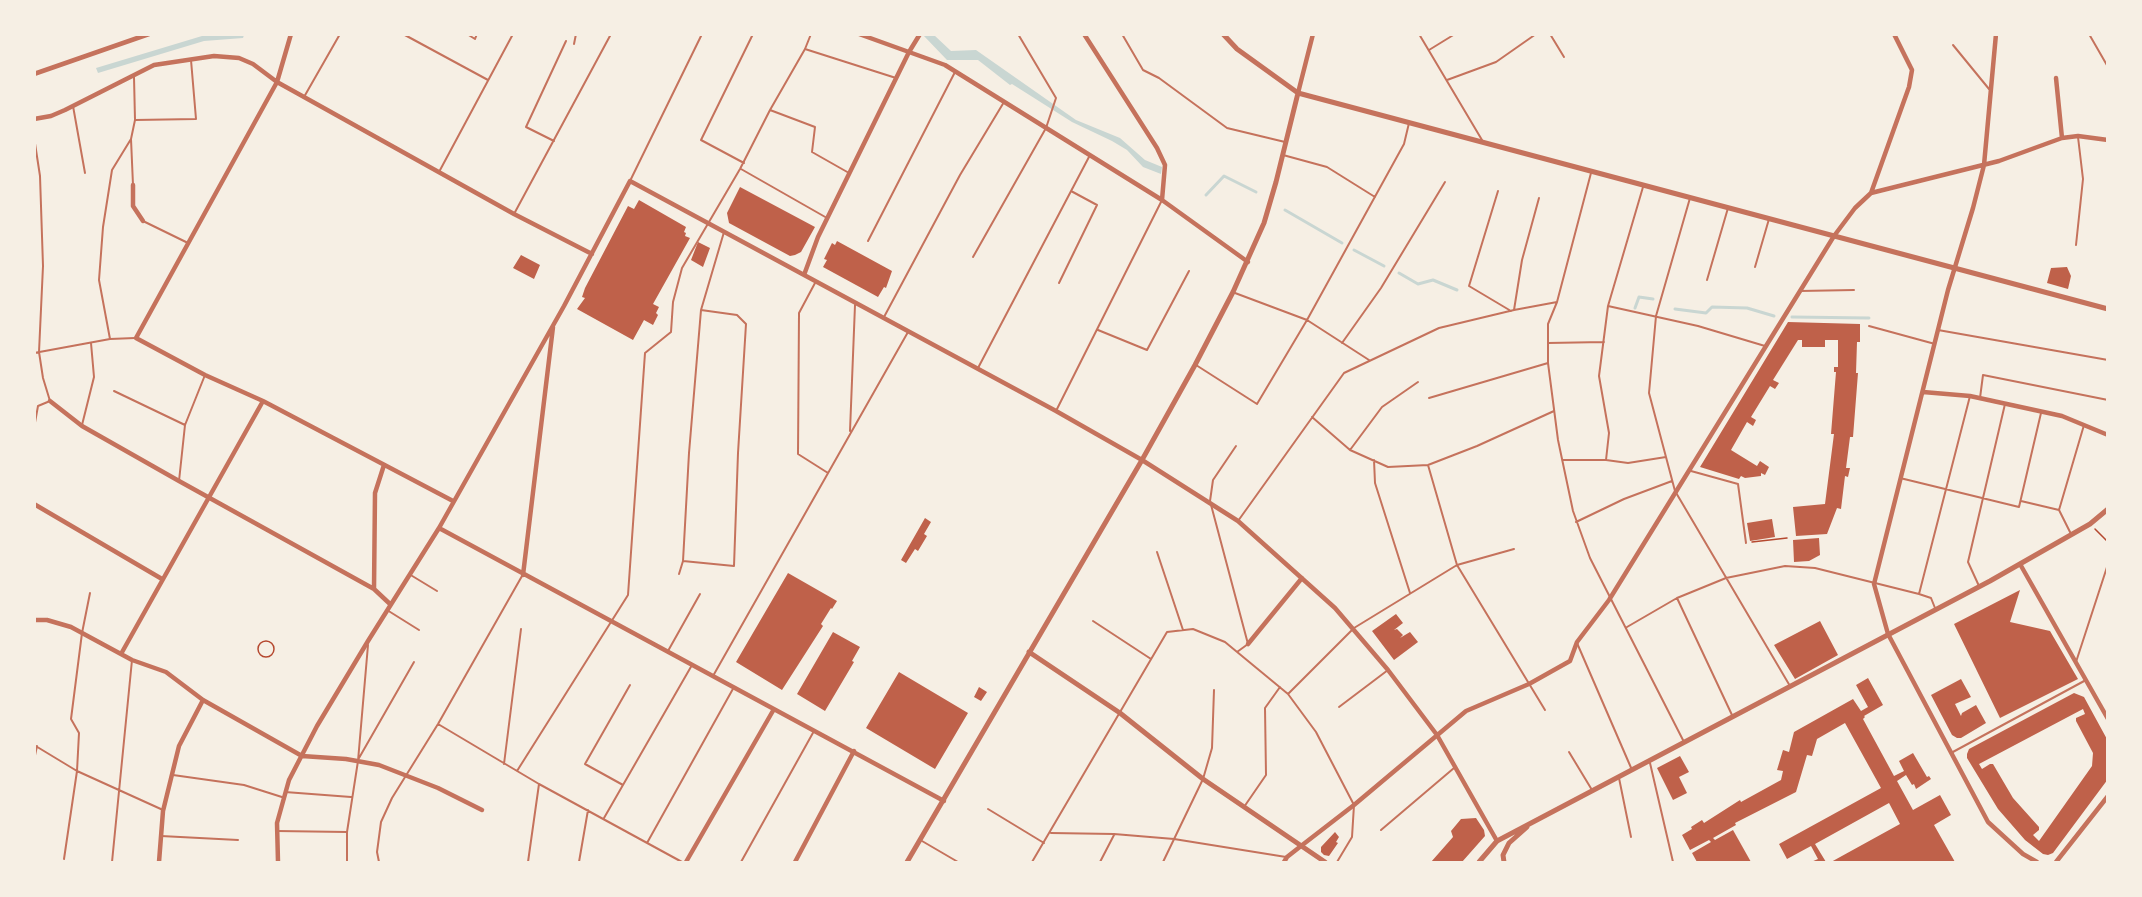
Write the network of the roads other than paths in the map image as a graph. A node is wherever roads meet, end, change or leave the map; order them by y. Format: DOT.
graph roads {
  1 [pos="291,34"];
  2 [pos="340,34"];
  3 [pos="403,34"];
  4 [pos="467,34"];
  5 [pos="477,34"];
  6 [pos="513,34"];
  7 [pos="576,34"];
  8 [pos="611,34"];
  9 [pos="702,34"];
  10 [pos="753,34"];
  11 [pos="811,34"];
  12 [pos="859,34"];
  13 [pos="920,34"];
  14 [pos="1018,34"];
  15 [pos="1084,34"];
  16 [pos="1122,34"];
  17 [pos="1223,34"];
  18 [pos="1313,34"];
  19 [pos="1419,34"];
  20 [pos="1455,34"];
  21 [pos="1536,34"];
  22 [pos="1550,34"];
  23 [pos="1894,34"];
  24 [pos="1996,34"];
  25 [pos="2089,34"];
  26 [pos="146,35"];
  27 [pos="566,41"];
  28 [pos="574,44"];
  29 [pos="1953,45"];
  30 [pos="805,49"];
  31 [pos="1430,50"];
  32 [pos="909,51"];
  33 [pos="1564,57"];
  34 [pos="191,59"];
  35 [pos="2108,67"];
  36 [pos="955,72"];
  37 [pos="34,74"];
  38 [pos="134,75"];
  39 [pos="896,78"];
  40 [pos="2056,78"];
  41 [pos="488,80"];
  42 [pos="1447,80"];
  43 [pos="277,82"];
  44 [pos="1991,91"];
  45 [pos="1298,93"];
  46 [pos="304,97"];
  47 [pos="1004,102"];
  48 [pos="73,106"];
  49 [pos="770,110"];
  50 [pos="34,119"];
  51 [pos="135,120"];
  52 [pos="1409,123"];
  53 [pos="1046,128"];
  54 [pos="2078,136"];
  55 [pos="34,137"];
  56 [pos="2062,138"];
  57 [pos="131,139"];
  58 [pos="2108,140"];
  59 [pos="554,141"];
  60 [pos="1285,142"];
  61 [pos="1483,143"];
  62 [pos="1282,154"];
  63 [pos="1090,155"];
  64 [pos="744,163"];
  65 [pos="1984,165"];
  66 [pos="740,169"];
  67 [pos="1591,171"];
  68 [pos="439,172"];
  69 [pos="85,173"];
  70 [pos="849,173"];
  71 [pos="34,176"];
  72 [pos="40,176"];
  73 [pos="630,181"];
  74 [pos="1445,182"];
  75 [pos="133,185"];
  76 [pos="1643,185"];
  77 [pos="1071,191"];
  78 [pos="1498,191"];
  79 [pos="1871,193"];
  80 [pos="1375,197"];
  81 [pos="1539,198"];
  82 [pos="1690,198"];
  83 [pos="1162,200"];
  84 [pos="1728,208"];
  85 [pos="514,214"];
  86 [pos="827,218"];
  87 [pos="1769,219"];
  88 [pos="143,220"];
  89 [pos="708,224"];
  90 [pos="724,232"];
  91 [pos="1834,236"];
  92 [pos="868,241"];
  93 [pos="188,243"];
  94 [pos="2076,244"];
  95 [pos="592,254"];
  96 [pos="973,257"];
  97 [pos="1248,262"];
  98 [pos="1755,267"];
  99 [pos="1954,268"];
  100 [pos="1189,271"];
  101 [pos="804,274"];
  102 [pos="1707,280"];
  103 [pos="816,281"];
  104 [pos="1059,283"];
  105 [pos="1854,290"];
  106 [pos="1799,291"];
  107 [pos="1233,292"];
  108 [pos="855,302"];
  109 [pos="1557,302"];
  110 [pos="1608,306"];
  111 [pos="2108,309"];
  112 [pos="701,310"];
  113 [pos="1513,310"];
  114 [pos="1656,316"];
  115 [pos="883,318"];
  116 [pos="1307,320"];
  117 [pos="554,323"];
  118 [pos="1869,326"];
  119 [pos="1098,330"];
  120 [pos="1938,330"];
  121 [pos="908,332"];
  122 [pos="136,338"];
  123 [pos="110,339"];
  124 [pos="1604,342"];
  125 [pos="91,343"];
  126 [pos="1342,343"];
  127 [pos="1548,343"];
  128 [pos="1935,344"];
  129 [pos="1765,346"];
  130 [pos="39,352"];
  131 [pos="34,353"];
  132 [pos="1369,360"];
  133 [pos="2108,360"];
  134 [pos="1548,363"];
  135 [pos="1195,365"];
  136 [pos="978,369"];
  137 [pos="205,375"];
  138 [pos="1418,382"];
  139 [pos="114,391"];
  140 [pos="1923,392"];
  141 [pos="1970,396"];
  142 [pos="1429,398"];
  143 [pos="1980,398"];
  144 [pos="2108,400"];
  145 [pos="50,401"];
  146 [pos="263,401"];
  147 [pos="2005,404"];
  148 [pos="1056,411"];
  149 [pos="1554,411"];
  150 [pos="2041,412"];
  151 [pos="1312,417"];
  152 [pos="185,425"];
  153 [pos="2084,425"];
  154 [pos="82,426"];
  155 [pos="34,428"];
  156 [pos="850,434"];
  157 [pos="2108,435"];
  158 [pos="1236,446"];
  159 [pos="1350,450"];
  160 [pos="1666,457"];
  161 [pos="1142,460"];
  162 [pos="1374,460"];
  163 [pos="1562,460"];
  164 [pos="1606,460"];
  165 [pos="384,465"];
  166 [pos="1428,465"];
  167 [pos="1689,470"];
  168 [pos="828,473"];
  169 [pos="1900,478"];
  170 [pos="1672,481"];
  171 [pos="179,482"];
  172 [pos="1946,489"];
  173 [pos="1675,492"];
  174 [pos="209,497"];
  175 [pos="1983,498"];
  176 [pos="453,501"];
  177 [pos="1210,501"];
  178 [pos="2021,501"];
  179 [pos="34,504"];
  180 [pos="2108,509"];
  181 [pos="2059,510"];
  182 [pos="1238,521"];
  183 [pos="1576,522"];
  184 [pos="439,528"];
  185 [pos="2072,534"];
  186 [pos="1746,543"];
  187 [pos="1514,549"];
  188 [pos="1157,552"];
  189 [pos="682,561"];
  190 [pos="1457,564"];
  191 [pos="2020,564"];
  192 [pos="2108,564"];
  193 [pos="679,573"];
  194 [pos="409,574"];
  195 [pos="523,575"];
  196 [pos="1302,578"];
  197 [pos="1726,578"];
  198 [pos="162,579"];
  199 [pos="1874,584"];
  200 [pos="1979,587"];
  201 [pos="374,589"];
  202 [pos="437,591"];
  203 [pos="90,593"];
  204 [pos="1410,593"];
  205 [pos="700,594"];
  206 [pos="1919,594"];
  207 [pos="1677,598"];
  208 [pos="1609,600"];
  209 [pos="390,604"];
  210 [pos="1935,609"];
  211 [pos="387,610"];
  212 [pos="34,620"];
  213 [pos="610,621"];
  214 [pos="1093,621"];
  215 [pos="1354,628"];
  216 [pos="1626,628"];
  217 [pos="521,629"];
  218 [pos="419,630"];
  219 [pos="1183,630"];
  220 [pos="82,633"];
  221 [pos="1888,634"];
  222 [pos="368,641"];
  223 [pos="1577,642"];
  224 [pos="1248,644"];
  225 [pos="668,651"];
  226 [pos="1029,652"];
  227 [pos="1237,652"];
  228 [pos="121,654"];
  229 [pos="132,660"];
  230 [pos="1152,660"];
  231 [pos="414,662"];
  232 [pos="2076,662"];
  233 [pos="692,664"];
  234 [pos="1388,670"];
  235 [pos="713,676"];
  236 [pos="2086,680"];
  237 [pos="1529,684"];
  238 [pos="630,686"];
  239 [pos="1791,686"];
  240 [pos="734,687"];
  241 [pos="1280,687"];
  242 [pos="1214,690"];
  243 [pos="1288,694"];
  244 [pos="203,700"];
  245 [pos="1339,707"];
  246 [pos="774,709"];
  247 [pos="1545,710"];
  248 [pos="1120,713"];
  249 [pos="1733,717"];
  250 [pos="2108,719"];
  251 [pos="438,724"];
  252 [pos="814,730"];
  253 [pos="1437,735"];
  254 [pos="1684,742"];
  255 [pos="36,746"];
  256 [pos="854,751"];
  257 [pos="1569,753"];
  258 [pos="1951,753"];
  259 [pos="302,756"];
  260 [pos="34,760"];
  261 [pos="358,761"];
  262 [pos="1649,761"];
  263 [pos="504,764"];
  264 [pos="1455,767"];
  265 [pos="1632,770"];
  266 [pos="77,771"];
  267 [pos="517,771"];
  268 [pos="171,775"];
  269 [pos="407,776"];
  270 [pos="1619,776"];
  271 [pos="1203,779"];
  272 [pos="539,784"];
  273 [pos="622,785"];
  274 [pos="119,790"];
  275 [pos="1592,790"];
  276 [pos="285,795"];
  277 [pos="2108,796"];
  278 [pos="352,797"];
  279 [pos="944,801"];
  280 [pos="1354,806"];
  281 [pos="1244,807"];
  282 [pos="988,809"];
  283 [pos="482,810"];
  284 [pos="588,810"];
  285 [pos="163,811"];
  286 [pos="1537,818"];
  287 [pos="603,819"];
  288 [pos="1381,830"];
  289 [pos="276,831"];
  290 [pos="347,832"];
  291 [pos="1051,833"];
  292 [pos="1114,834"];
  293 [pos="162,836"];
  294 [pos="1631,837"];
  295 [pos="1174,839"];
  296 [pos="238,840"];
  297 [pos="920,840"];
  298 [pos="1497,841"];
  299 [pos="647,843"];
  300 [pos="1044,843"];
  301 [pos="1301,846"];
  302 [pos="64,859"];
  303 [pos="1286,860"];
  304 [pos="112,862"];
  305 [pos="159,862"];
  306 [pos="278,862"];
  307 [pos="347,862"];
  308 [pos="378,862"];
  309 [pos="528,862"];
  310 [pos="579,862"];
  311 [pos="684,862"];
  312 [pos="741,862"];
  313 [pos="795,862"];
  314 [pos="907,862"];
  315 [pos="958,862"];
  316 [pos="1032,862"];
  317 [pos="1100,862"];
  318 [pos="1163,862"];
  319 [pos="1325,862"];
  320 [pos="1336,862"];
  321 [pos="1479,862"];
  322 [pos="1504,862"];
  323 [pos="1673,862"];
  324 [pos="2037,862"];
  325 [pos="2056,862"];
  1 -- 43 [label="street"];
  2 -- 46 [label="lane"];
  3 -- 41 [label="lane"];
  4 -- 5 [label="lane"];
  6 -- 41 [label="lane"];
  7 -- 28 [label="lane"];
  8 -- 59 [label="lane"];
  9 -- 73 [label="lane"];
  10 -- 64 [label="lane"];
  11 -- 30 [label="lane"];
  12 -- 32 [label="street"];
  13 -- 32 [label="street"];
  14 -- 53 [label="lane"];
  15 -- 83 [label="street"];
  16 -- 60 [label="lane"];
  17 -- 45 [label="street"];
  18 -- 45 [label="street"];
  19 -- 31 [label="lane"];
  20 -- 31 [label="lane"];
  21 -- 42 [label="lane"];
  22 -- 33 [label="lane"];
  23 -- 79 [label="street"];
  24 -- 44 [label="street"];
  25 -- 35 [label="lane"];
  26 -- 37 [label="street"];
  27 -- 59 [label="lane"];
  29 -- 44 [label="lane"];
  30 -- 39 [label="lane"];
  30 -- 49 [label="lane"];
  31 -- 42 [label="lane"];
  32 -- 36 [label="street"];
  32 -- 39 [label="street"];
  34 -- 38 [label="street"];
  34 -- 43 [label="street"];
  34 -- 51 [label="lane"];
  36 -- 47 [label="street"];
  36 -- 92 [label="lane"];
  38 -- 48 [label="street"];
  38 -- 51 [label="lane"];
  39 -- 70 [label="street"];
  40 -- 56 [label="street"];
  41 -- 68 [label="lane"];
  42 -- 61 [label="lane"];
  43 -- 46 [label="street"];
  43 -- 93 [label="street"];
  44 -- 65 [label="street"];
  45 -- 52 [label="street"];
  45 -- 60 [label="street"];
  46 -- 68 [label="street"];
  47 -- 53 [label="street"];
  47 -- 115 [label="lane"];
  48 -- 50 [label="street"];
  48 -- 69 [label="lane"];
  49 -- 64 [label="lane"];
  49 -- 70 [label="lane"];
  51 -- 57 [label="lane"];
  52 -- 61 [label="street"];
  52 -- 80 [label="lane"];
  53 -- 63 [label="street"];
  53 -- 96 [label="lane"];
  54 -- 56 [label="street"];
  54 -- 58 [label="street"];
  54 -- 94 [label="lane"];
  55 -- 72 [label="lane"];
  56 -- 65 [label="street"];
  57 -- 75 [label="lane"];
  57 -- 123 [label="lane"];
  59 -- 85 [label="lane"];
  60 -- 62 [label="street"];
  61 -- 67 [label="street"];
  62 -- 80 [label="lane"];
  62 -- 97 [label="street"];
  63 -- 77 [label="lane"];
  63 -- 83 [label="street"];
  64 -- 66 [label="lane"];
  65 -- 79 [label="street"];
  65 -- 99 [label="street"];
  66 -- 86 [label="lane"];
  66 -- 89 [label="lane"];
  67 -- 76 [label="street"];
  67 -- 109 [label="lane"];
  68 -- 85 [label="street"];
  70 -- 86 [label="street"];
  71 -- 72 [label="lane"];
  72 -- 130 [label="lane"];
  73 -- 89 [label="street"];
  73 -- 95 [label="street"];
  74 -- 126 [label="lane"];
  75 -- 88 [label="street"];
  76 -- 82 [label="street"];
  76 -- 110 [label="lane"];
  77 -- 104 [label="lane"];
  77 -- 136 [label="lane"];
  78 -- 113 [label="lane"];
  79 -- 91 [label="street"];
  80 -- 116 [label="lane"];
  81 -- 113 [label="lane"];
  82 -- 84 [label="street"];
  82 -- 114 [label="lane"];
  83 -- 97 [label="street"];
  83 -- 119 [label="lane"];
  84 -- 87 [label="street"];
  84 -- 102 [label="lane"];
  85 -- 95 [label="street"];
  86 -- 101 [label="street"];
  87 -- 91 [label="street"];
  87 -- 98 [label="lane"];
  88 -- 93 [label="lane"];
  89 -- 90 [label="street"];
  89 -- 213 [label="lane"];
  90 -- 101 [label="street"];
  90 -- 112 [label="lane"];
  91 -- 99 [label="street"];
  91 -- 106 [label="street"];
  93 -- 122 [label="street"];
  95 -- 117 [label="street"];
  97 -- 107 [label="street"];
  99 -- 111 [label="street"];
  99 -- 120 [label="street"];
  100 -- 119 [label="lane"];
  101 -- 103 [label="street"];
  103 -- 108 [label="street"];
  103 -- 168 [label="lane"];
  105 -- 106 [label="lane"];
  106 -- 129 [label="street"];
  107 -- 116 [label="lane"];
  107 -- 135 [label="street"];
  108 -- 115 [label="street"];
  108 -- 156 [label="lane"];
  109 -- 113 [label="lane"];
  109 -- 127 [label="lane"];
  110 -- 114 [label="lane"];
  110 -- 124 [label="lane"];
  112 -- 189 [label="lane"];
  112 -- 189 [label="lane"];
  113 -- 132 [label="lane"];
  114 -- 129 [label="lane"];
  114 -- 160 [label="lane"];
  115 -- 121 [label="street"];
  116 -- 126 [label="lane"];
  116 -- 135 [label="lane"];
  117 -- 176 [label="street"];
  117 -- 195 [label="street"];
  118 -- 128 [label="lane"];
  119 -- 148 [label="lane"];
  120 -- 128 [label="street"];
  120 -- 133 [label="lane"];
  121 -- 136 [label="street"];
  121 -- 156 [label="lane"];
  122 -- 123 [label="lane"];
  122 -- 137 [label="street"];
  123 -- 125 [label="lane"];
  124 -- 127 [label="lane"];
  124 -- 164 [label="lane"];
  125 -- 130 [label="lane"];
  125 -- 154 [label="lane"];
  126 -- 132 [label="lane"];
  127 -- 134 [label="lane"];
  128 -- 140 [label="street"];
  129 -- 167 [label="street"];
  130 -- 131 [label="lane"];
  130 -- 145 [label="lane"];
  132 -- 151 [label="lane"];
  134 -- 142 [label="lane"];
  134 -- 149 [label="lane"];
  135 -- 161 [label="street"];
  136 -- 148 [label="street"];
  137 -- 146 [label="street"];
  137 -- 152 [label="lane"];
  138 -- 159 [label="lane"];
  139 -- 152 [label="lane"];
  140 -- 141 [label="street"];
  140 -- 169 [label="street"];
  141 -- 143 [label="street"];
  141 -- 172 [label="lane"];
  143 -- 144 [label="lane"];
  143 -- 147 [label="street"];
  145 -- 154 [label="street"];
  145 -- 155 [label="lane"];
  146 -- 165 [label="street"];
  146 -- 174 [label="street"];
  147 -- 150 [label="street"];
  147 -- 175 [label="lane"];
  148 -- 161 [label="street"];
  149 -- 163 [label="lane"];
  149 -- 166 [label="lane"];
  150 -- 153 [label="street"];
  150 -- 178 [label="lane"];
  151 -- 159 [label="lane"];
  151 -- 182 [label="lane"];
  152 -- 171 [label="lane"];
  153 -- 157 [label="street"];
  153 -- 181 [label="lane"];
  154 -- 171 [label="street"];
  156 -- 168 [label="lane"];
  158 -- 177 [label="lane"];
  159 -- 162 [label="lane"];
  160 -- 164 [label="lane"];
  160 -- 170 [label="lane"];
  161 -- 177 [label="street"];
  161 -- 226 [label="street"];
  162 -- 166 [label="lane"];
  162 -- 204 [label="lane"];
  163 -- 164 [label="lane"];
  163 -- 183 [label="lane"];
  165 -- 176 [label="street"];
  165 -- 201 [label="street"];
  166 -- 190 [label="lane"];
  167 -- 173 [label="street"];
  167 -- 186 [label="lane"];
  168 -- 235 [label="lane"];
  169 -- 172 [label="lane"];
  169 -- 199 [label="street"];
  170 -- 173 [label="lane"];
  170 -- 183 [label="lane"];
  171 -- 174 [label="street"];
  172 -- 175 [label="lane"];
  172 -- 206 [label="lane"];
  173 -- 197 [label="lane"];
  173 -- 208 [label="street"];
  174 -- 198 [label="street"];
  174 -- 201 [label="street"];
  175 -- 178 [label="lane"];
  175 -- 200 [label="lane"];
  176 -- 184 [label="street"];
  177 -- 182 [label="street"];
  177 -- 224 [label="lane"];
  178 -- 181 [label="lane"];
  179 -- 198 [label="street"];
  180 -- 185 [label="street"];
  181 -- 185 [label="lane"];
  182 -- 196 [label="street"];
  183 -- 208 [label="lane"];
  184 -- 194 [label="street"];
  184 -- 195 [label="street"];
  185 -- 191 [label="street"];
  187 -- 190 [label="lane"];
  188 -- 219 [label="lane"];
  189 -- 193 [label="lane"];
  190 -- 204 [label="lane"];
  190 -- 237 [label="lane"];
  191 -- 200 [label="street"];
  191 -- 232 [label="street"];
  192 -- 232 [label="lane"];
  194 -- 202 [label="lane"];
  194 -- 209 [label="street"];
  195 -- 213 [label="street"];
  195 -- 251 [label="lane"];
  196 -- 215 [label="street"];
  196 -- 224 [label="street"];
  197 -- 199 [label="lane"];
  197 -- 207 [label="lane"];
  197 -- 239 [label="lane"];
  198 -- 228 [label="street"];
  199 -- 206 [label="lane"];
  199 -- 221 [label="street"];
  200 -- 210 [label="street"];
  201 -- 209 [label="street"];
  203 -- 220 [label="lane"];
  204 -- 215 [label="lane"];
  205 -- 225 [label="lane"];
  206 -- 210 [label="lane"];
  207 -- 216 [label="lane"];
  207 -- 249 [label="lane"];
  208 -- 216 [label="lane"];
  208 -- 223 [label="street"];
  209 -- 211 [label="street"];
  210 -- 221 [label="street"];
  211 -- 218 [label="lane"];
  211 -- 222 [label="street"];
  212 -- 220 [label="street"];
  213 -- 225 [label="street"];
  213 -- 267 [label="lane"];
  214 -- 230 [label="lane"];
  215 -- 234 [label="street"];
  215 -- 243 [label="lane"];
  216 -- 254 [label="lane"];
  217 -- 263 [label="lane"];
  219 -- 227 [label="lane"];
  219 -- 230 [label="lane"];
  220 -- 228 [label="street"];
  220 -- 266 [label="lane"];
  221 -- 239 [label="street"];
  221 -- 258 [label="street"];
  222 -- 259 [label="street"];
  222 -- 261 [label="lane"];
  223 -- 237 [label="street"];
  223 -- 265 [label="lane"];
  224 -- 227 [label="lane"];
  225 -- 233 [label="street"];
  226 -- 248 [label="street"];
  226 -- 279 [label="street"];
  227 -- 241 [label="lane"];
  228 -- 229 [label="street"];
  229 -- 244 [label="street"];
  229 -- 274 [label="lane"];
  230 -- 248 [label="lane"];
  231 -- 261 [label="lane"];
  232 -- 236 [label="street"];
  233 -- 235 [label="street"];
  233 -- 273 [label="lane"];
  234 -- 245 [label="lane"];
  234 -- 253 [label="street"];
  235 -- 240 [label="street"];
  236 -- 250 [label="street"];
  236 -- 258 [label="lane"];
  237 -- 247 [label="lane"];
  237 -- 253 [label="street"];
  238 -- 273 [label="lane"];
  239 -- 249 [label="street"];
  240 -- 246 [label="street"];
  240 -- 299 [label="lane"];
  241 -- 243 [label="lane"];
  241 -- 281 [label="lane"];
  242 -- 271 [label="lane"];
  243 -- 280 [label="lane"];
  244 -- 259 [label="street"];
  244 -- 268 [label="street"];
  246 -- 252 [label="street"];
  246 -- 311 [label="street"];
  248 -- 271 [label="street"];
  248 -- 291 [label="lane"];
  249 -- 254 [label="street"];
  251 -- 263 [label="lane"];
  251 -- 269 [label="lane"];
  252 -- 256 [label="street"];
  252 -- 312 [label="lane"];
  253 -- 264 [label="street"];
  253 -- 280 [label="street"];
  254 -- 262 [label="street"];
  255 -- 260 [label="lane"];
  255 -- 266 [label="lane"];
  256 -- 279 [label="street"];
  256 -- 313 [label="street"];
  257 -- 275 [label="lane"];
  258 -- 324 [label="street"];
  259 -- 261 [label="street"];
  259 -- 276 [label="street"];
  261 -- 269 [label="street"];
  261 -- 278 [label="lane"];
  262 -- 265 [label="street"];
  262 -- 323 [label="lane"];
  263 -- 267 [label="lane"];
  264 -- 288 [label="lane"];
  264 -- 298 [label="street"];
  265 -- 270 [label="street"];
  266 -- 274 [label="lane"];
  266 -- 302 [label="lane"];
  267 -- 272 [label="lane"];
  268 -- 276 [label="lane"];
  268 -- 285 [label="street"];
  269 -- 283 [label="street"];
  269 -- 308 [label="lane"];
  270 -- 275 [label="street"];
  270 -- 294 [label="lane"];
  271 -- 281 [label="street"];
  271 -- 295 [label="lane"];
  272 -- 284 [label="lane"];
  272 -- 309 [label="lane"];
  273 -- 287 [label="lane"];
  274 -- 285 [label="lane"];
  274 -- 304 [label="lane"];
  275 -- 286 [label="street"];
  276 -- 278 [label="lane"];
  276 -- 289 [label="street"];
  277 -- 325 [label="street"];
  278 -- 290 [label="lane"];
  279 -- 297 [label="street"];
  280 -- 301 [label="street"];
  280 -- 320 [label="lane"];
  281 -- 301 [label="street"];
  282 -- 300 [label="lane"];
  284 -- 287 [label="lane"];
  284 -- 310 [label="lane"];
  285 -- 293 [label="street"];
  286 -- 298 [label="street"];
  286 -- 322 [label="street"];
  287 -- 299 [label="lane"];
  289 -- 290 [label="lane"];
  289 -- 306 [label="street"];
  290 -- 307 [label="lane"];
  291 -- 292 [label="lane"];
  291 -- 300 [label="lane"];
  292 -- 295 [label="lane"];
  292 -- 317 [label="lane"];
  293 -- 296 [label="lane"];
  293 -- 305 [label="street"];
  295 -- 303 [label="lane"];
  295 -- 318 [label="lane"];
  297 -- 314 [label="street"];
  297 -- 315 [label="lane"];
  298 -- 321 [label="street"];
  299 -- 311 [label="lane"];
  300 -- 316 [label="lane"];
  301 -- 303 [label="street"];
  301 -- 319 [label="street"];
}
